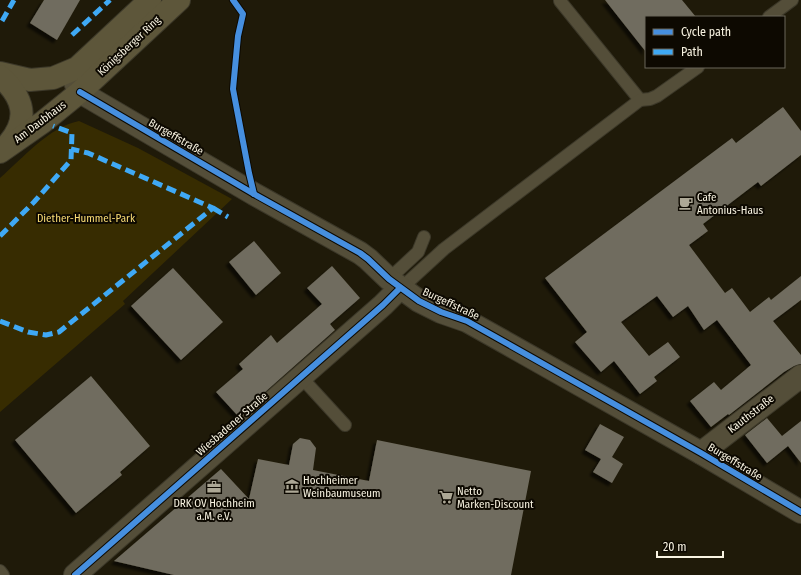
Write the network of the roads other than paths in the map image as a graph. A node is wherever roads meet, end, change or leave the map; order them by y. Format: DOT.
graph roads {
  1 [pos="150,0"];
  2 [pos="179,0"];
  3 [pos="792,0"];
  4 [pos="560,1"];
  5 [pos="770,16"];
  6 [pos="77,68"];
  7 [pos="697,68"];
  8 [pos="0,75"];
  9 [pos="80,92"];
  10 [pos="640,100"];
  11 [pos="2,150"];
  12 [pos="424,237"];
  13 [pos="395,283"];
  14 [pos="801,376"];
  15 [pos="301,377"];
  16 [pos="345,426"];
  17 [pos="701,453"];
  18 [pos="801,512"];
  19 [pos="0,571"];
  20 [pos="3,575"];
  21 [pos="75,575"];
  1 -- 6 [label="main road, Königsberger Ring"];
  2 -- 9 [label="main road, Königsberger Ring"];
  3 -- 5 [label="lane"];
  4 -- 10 [label="lane"];
  6 -- 8 [label="main road"];
  6 -- 9 [label="street"];
  7 -- 10 [label="lane"];
  8 -- 11 [label="main road"];
  9 -- 11 [label="main road, Am Daubhaus"];
  9 -- 13 [label="street, Burgeffstraße"];
  10 -- 13 [label="lane"];
  12 -- 13 [label="lane"];
  13 -- 15 [label="street, Wiesbadener Straße"];
  13 -- 17 [label="street, Burgeffstraße"];
  14 -- 17 [label="street, Kauthstraße"];
  15 -- 16 [label="lane"];
  15 -- 21 [label="street, Wiesbadener Straße"];
  17 -- 18 [label="street, Burgeffstraße"];
  19 -- 20 [label="lane"];
}
